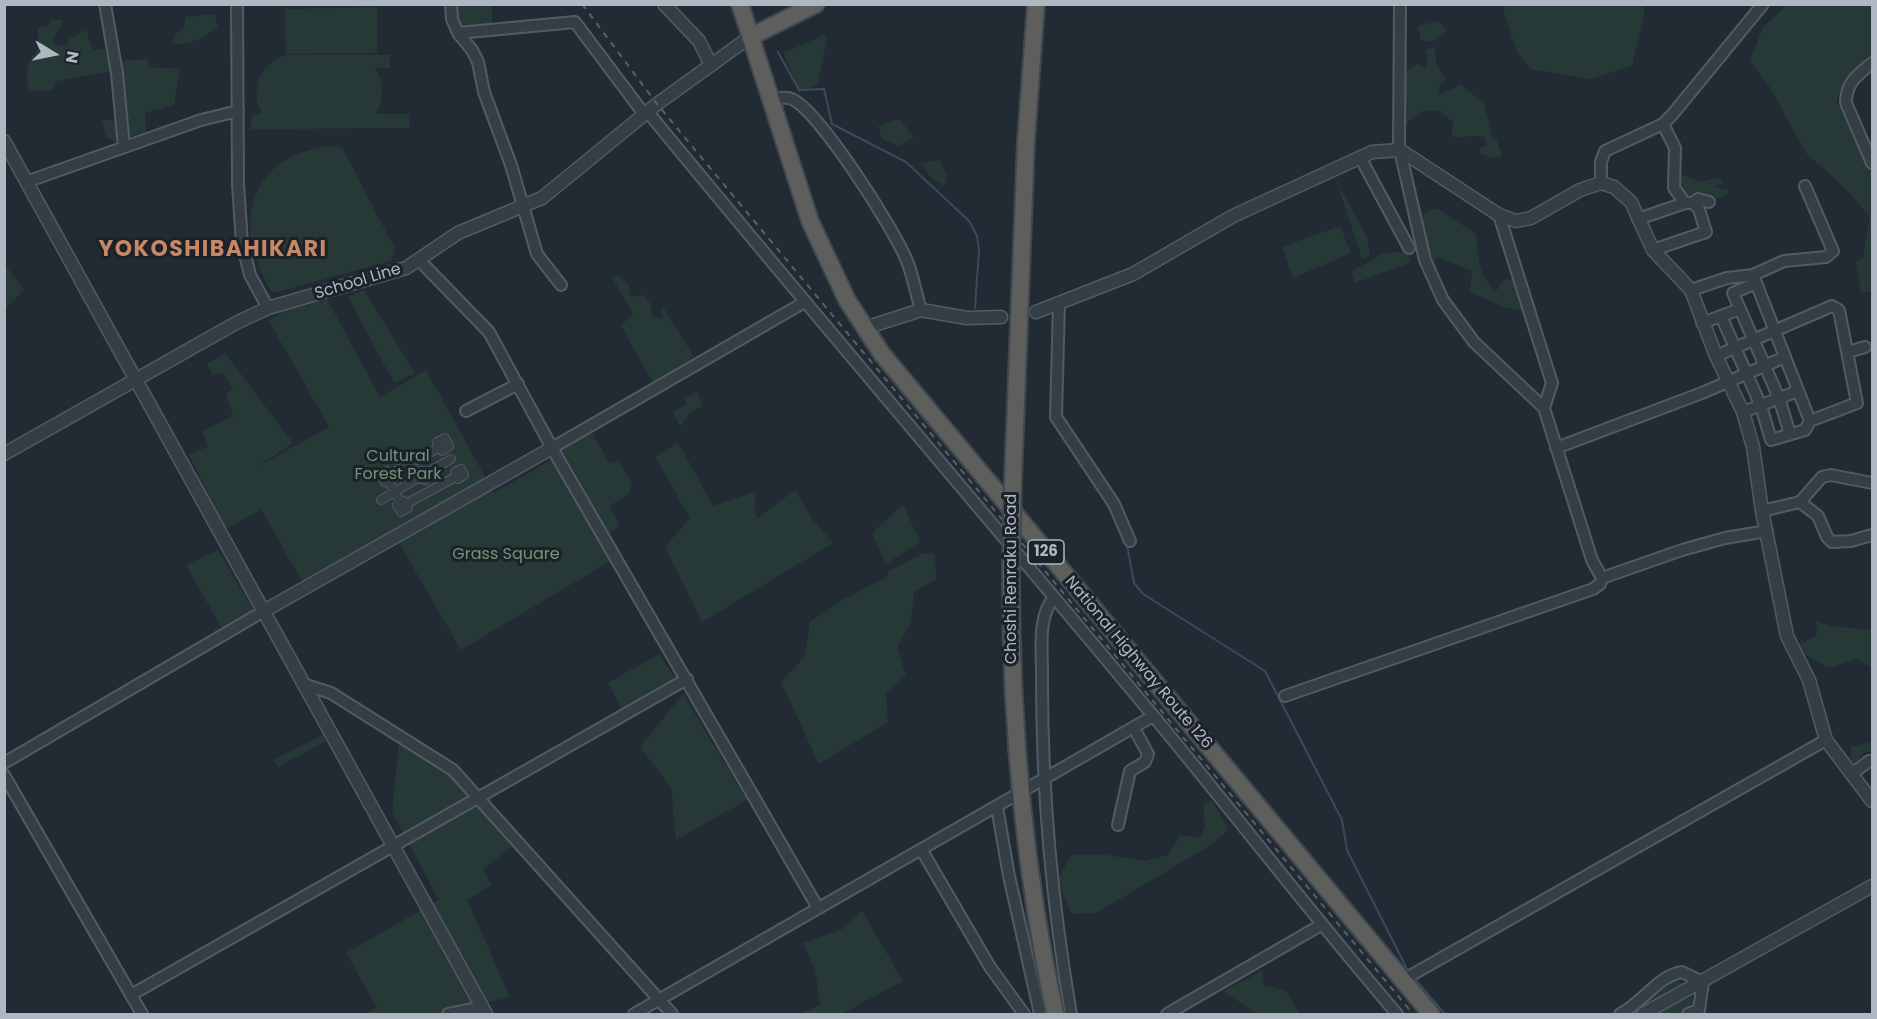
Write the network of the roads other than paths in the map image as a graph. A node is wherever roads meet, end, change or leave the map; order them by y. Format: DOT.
graph roads {
  1 [pos="105,4"];
  2 [pos="237,4"];
  3 [pos="451,4"];
  4 [pos="664,4"];
  5 [pos="740,4"];
  6 [pos="816,4"];
  7 [pos="1026,4"];
  8 [pos="1036,4"];
  9 [pos="1400,4"];
  10 [pos="1760,5"];
  11 [pos="458,33"];
  12 [pos="750,37"];
  13 [pos="1872,63"];
  14 [pos="711,65"];
  15 [pos="769,101"];
  16 [pos="238,111"];
  17 [pos="646,113"];
  18 [pos="1663,124"];
  19 [pos="4,141"];
  20 [pos="1026,141"];
  21 [pos="124,147"];
  22 [pos="1400,150"];
  23 [pos="1360,157"];
  24 [pos="9,161"];
  25 [pos="1872,163"];
  26 [pos="26,182"];
  27 [pos="1601,183"];
  28 [pos="1805,186"];
  29 [pos="1709,202"];
  30 [pos="1689,203"];
  31 [pos="522,206"];
  32 [pos="1499,215"];
  33 [pos="1638,219"];
  34 [pos="1824,228"];
  35 [pos="1820,242"];
  36 [pos="1409,248"];
  37 [pos="1653,250"];
  38 [pos="420,261"];
  39 [pos="1755,279"];
  40 [pos="561,285"];
  41 [pos="1691,290"];
  42 [pos="803,303"];
  43 [pos="1059,303"];
  44 [pos="268,308"];
  45 [pos="1740,309"];
  46 [pos="921,310"];
  47 [pos="1036,312"];
  48 [pos="1721,316"];
  49 [pos="1001,317"];
  50 [pos="1702,323"];
  51 [pos="865,328"];
  52 [pos="1775,331"];
  53 [pos="1753,341"];
  54 [pos="1865,347"];
  55 [pos="1736,348"];
  56 [pos="1848,352"];
  57 [pos="1716,356"];
  58 [pos="1785,357"];
  59 [pos="1764,366"];
  60 [pos="1747,373"];
  61 [pos="136,378"];
  62 [pos="1729,382"];
  63 [pos="519,384"];
  64 [pos="1798,391"];
  65 [pos="1779,398"];
  66 [pos="1761,406"];
  67 [pos="1544,408"];
  68 [pos="466,411"];
  69 [pos="1743,411"];
  70 [pos="1810,422"];
  71 [pos="1790,434"];
  72 [pos="552,448"];
  73 [pos="1557,448"];
  74 [pos="4,454"];
  75 [pos="414,459"];
  76 [pos="452,459"];
  77 [pos="423,475"];
  78 [pos="1872,483"];
  79 [pos="394,492"];
  80 [pos="432,492"];
  81 [pos="381,500"];
  82 [pos="1800,502"];
  83 [pos="1762,511"];
  84 [pos="1767,531"];
  85 [pos="1872,535"];
  86 [pos="1130,541"];
  87 [pos="1851,542"];
  88 [pos="1857,552"];
  89 [pos="1602,578"];
  90 [pos="1054,597"];
  91 [pos="264,611"];
  92 [pos="687,679"];
  93 [pos="303,684"];
  94 [pos="1285,696"];
  95 [pos="1153,716"];
  96 [pos="1134,728"];
  97 [pos="1826,740"];
  98 [pos="1869,761"];
  99 [pos="4,763"];
  100 [pos="1852,774"];
  101 [pos="4,775"];
  102 [pos="1043,779"];
  103 [pos="1028,788"];
  104 [pos="1014,796"];
  105 [pos="480,797"];
  106 [pos="1872,801"];
  107 [pos="997,807"];
  108 [pos="1118,825"];
  109 [pos="394,846"];
  110 [pos="921,849"];
  111 [pos="1872,886"];
  112 [pos="818,908"];
  113 [pos="1321,925"];
  114 [pos="1408,977"];
  115 [pos="1704,982"];
  116 [pos="131,995"];
  117 [pos="659,1000"];
  118 [pos="484,1011"];
  119 [pos="142,1014"];
  120 [pos="448,1014"];
  121 [pos="634,1014"];
  122 [pos="672,1014"];
  123 [pos="1024,1014"];
  124 [pos="1040,1014"];
  125 [pos="1056,1014"];
  126 [pos="1071,1014"];
  127 [pos="1167,1014"];
  128 [pos="1397,1014"];
  129 [pos="1431,1014"];
  130 [pos="1620,1014"];
  131 [pos="1643,1014"];
  132 [pos="1688,1014"];
  1 -- 21 [label="street"];
  2 -- 16 [label="street"];
  3 -- 11 [label="street"];
  4 -- 14 [label="street"];
  5 -- 12 [label="highway, National Highway Route 126 / 126"];
  6 -- 12 [label="highway"];
  7 -- 20 [label="highway, 126"];
  8 -- 20 [label="highway, 126"];
  9 -- 22 [label="street"];
  10 -- 18 [label="street"];
  11 -- 17 [label="street"];
  11 -- 31 [label="street"];
  12 -- 14 [label="street, School Line"];
  12 -- 15 [label="highway, National Highway Route 126 / 126"];
  13 -- 25 [label="street"];
  14 -- 17 [label="street, School Line"];
  15 -- 46 [label="street"];
  15 -- 51 [label="highway, National Highway Route 126 / 126"];
  16 -- 21 [label="street"];
  16 -- 44 [label="street"];
  17 -- 31 [label="street, School Line"];
  17 -- 42 [label="street"];
  18 -- 27 [label="street"];
  18 -- 30 [label="street"];
  19 -- 24 [label="street"];
  20 -- 125 [label="highway, Choshi Renraku Road / 126, bridge"];
  21 -- 26 [label="street"];
  22 -- 23 [label="street"];
  22 -- 32 [label="street"];
  22 -- 67 [label="street"];
  23 -- 36 [label="street"];
  23 -- 43 [label="street"];
  24 -- 26 [label="street"];
  26 -- 61 [label="street"];
  27 -- 32 [label="street"];
  27 -- 33 [label="street"];
  28 -- 34 [label="street"];
  29 -- 30 [label="street"];
  30 -- 33 [label="street"];
  30 -- 37 [label="street"];
  31 -- 38 [label="street, School Line"];
  31 -- 40 [label="street"];
  32 -- 67 [label="street"];
  33 -- 37 [label="street"];
  34 -- 35 [label="street"];
  34 -- 39 [label="street"];
  37 -- 41 [label="street"];
  38 -- 44 [label="street, School Line"];
  38 -- 63 [label="street"];
  39 -- 41 [label="street"];
  39 -- 45 [label="street"];
  39 -- 52 [label="street"];
  41 -- 50 [label="street"];
  42 -- 72 [label="street"];
  42 -- 90 [label="street"];
  43 -- 47 [label="street"];
  43 -- 86 [label="street"];
  44 -- 61 [label="street, School Line"];
  45 -- 48 [label="street"];
  45 -- 53 [label="street"];
  46 -- 49 [label="street"];
  46 -- 51 [label="street"];
  48 -- 50 [label="street"];
  48 -- 55 [label="street"];
  50 -- 57 [label="street"];
  51 -- 114 [label="highway, National Highway Route 126 / 126"];
  52 -- 53 [label="street"];
  52 -- 56 [label="street"];
  52 -- 58 [label="street"];
  53 -- 55 [label="street"];
  53 -- 59 [label="street"];
  54 -- 56 [label="street"];
  55 -- 57 [label="street"];
  55 -- 60 [label="street"];
  56 -- 70 [label="street"];
  57 -- 62 [label="street"];
  58 -- 59 [label="street"];
  58 -- 64 [label="street"];
  59 -- 60 [label="street"];
  59 -- 65 [label="street"];
  60 -- 62 [label="street"];
  60 -- 66 [label="street"];
  61 -- 74 [label="street, School Line"];
  61 -- 91 [label="street"];
  62 -- 69 [label="street"];
  62 -- 73 [label="street"];
  63 -- 68 [label="street"];
  63 -- 72 [label="street"];
  64 -- 65 [label="street"];
  64 -- 70 [label="street"];
  65 -- 66 [label="street"];
  65 -- 71 [label="street"];
  66 -- 69 [label="street"];
  66 -- 71 [label="street"];
  67 -- 73 [label="street"];
  69 -- 83 [label="street"];
  70 -- 71 [label="street"];
  72 -- 91 [label="street"];
  72 -- 92 [label="street"];
  73 -- 89 [label="street"];
  75 -- 76 [label="street"];
  75 -- 77 [label="street"];
  75 -- 79 [label="street"];
  76 -- 77 [label="street"];
  76 -- 80 [label="street"];
  77 -- 79 [label="street"];
  77 -- 80 [label="street"];
  78 -- 82 [label="street"];
  79 -- 80 [label="street"];
  79 -- 81 [label="street"];
  82 -- 83 [label="street"];
  82 -- 87 [label="street"];
  83 -- 84 [label="street"];
  84 -- 89 [label="street"];
  84 -- 97 [label="street"];
  85 -- 87 [label="street"];
  87 -- 88 [label="street"];
  89 -- 94 [label="street"];
  90 -- 95 [label="street"];
  90 -- 102 [label="street"];
  91 -- 93 [label="street"];
  91 -- 99 [label="street"];
  92 -- 105 [label="street"];
  92 -- 112 [label="street"];
  93 -- 105 [label="street"];
  93 -- 109 [label="street"];
  95 -- 96 [label="street"];
  95 -- 113 [label="street"];
  96 -- 102 [label="street"];
  96 -- 108 [label="street"];
  97 -- 100 [label="street"];
  97 -- 114 [label="street"];
  98 -- 100 [label="street"];
  100 -- 106 [label="street"];
  101 -- 116 [label="street"];
  102 -- 103 [label="street"];
  102 -- 126 [label="street"];
  104 -- 107 [label="street"];
  105 -- 109 [label="street"];
  105 -- 117 [label="street"];
  107 -- 110 [label="street"];
  107 -- 124 [label="street"];
  109 -- 116 [label="street"];
  109 -- 118 [label="street"];
  110 -- 112 [label="street"];
  110 -- 123 [label="street"];
  111 -- 115 [label="street"];
  112 -- 117 [label="street"];
  113 -- 127 [label="street"];
  113 -- 128 [label="street"];
  114 -- 129 [label="highway, National Highway Route 126 / 126"];
  115 -- 130 [label="street"];
  115 -- 131 [label="street"];
  115 -- 132 [label="street"];
  116 -- 119 [label="street"];
  117 -- 121 [label="street"];
  117 -- 122 [label="street"];
  118 -- 120 [label="street"];
}
